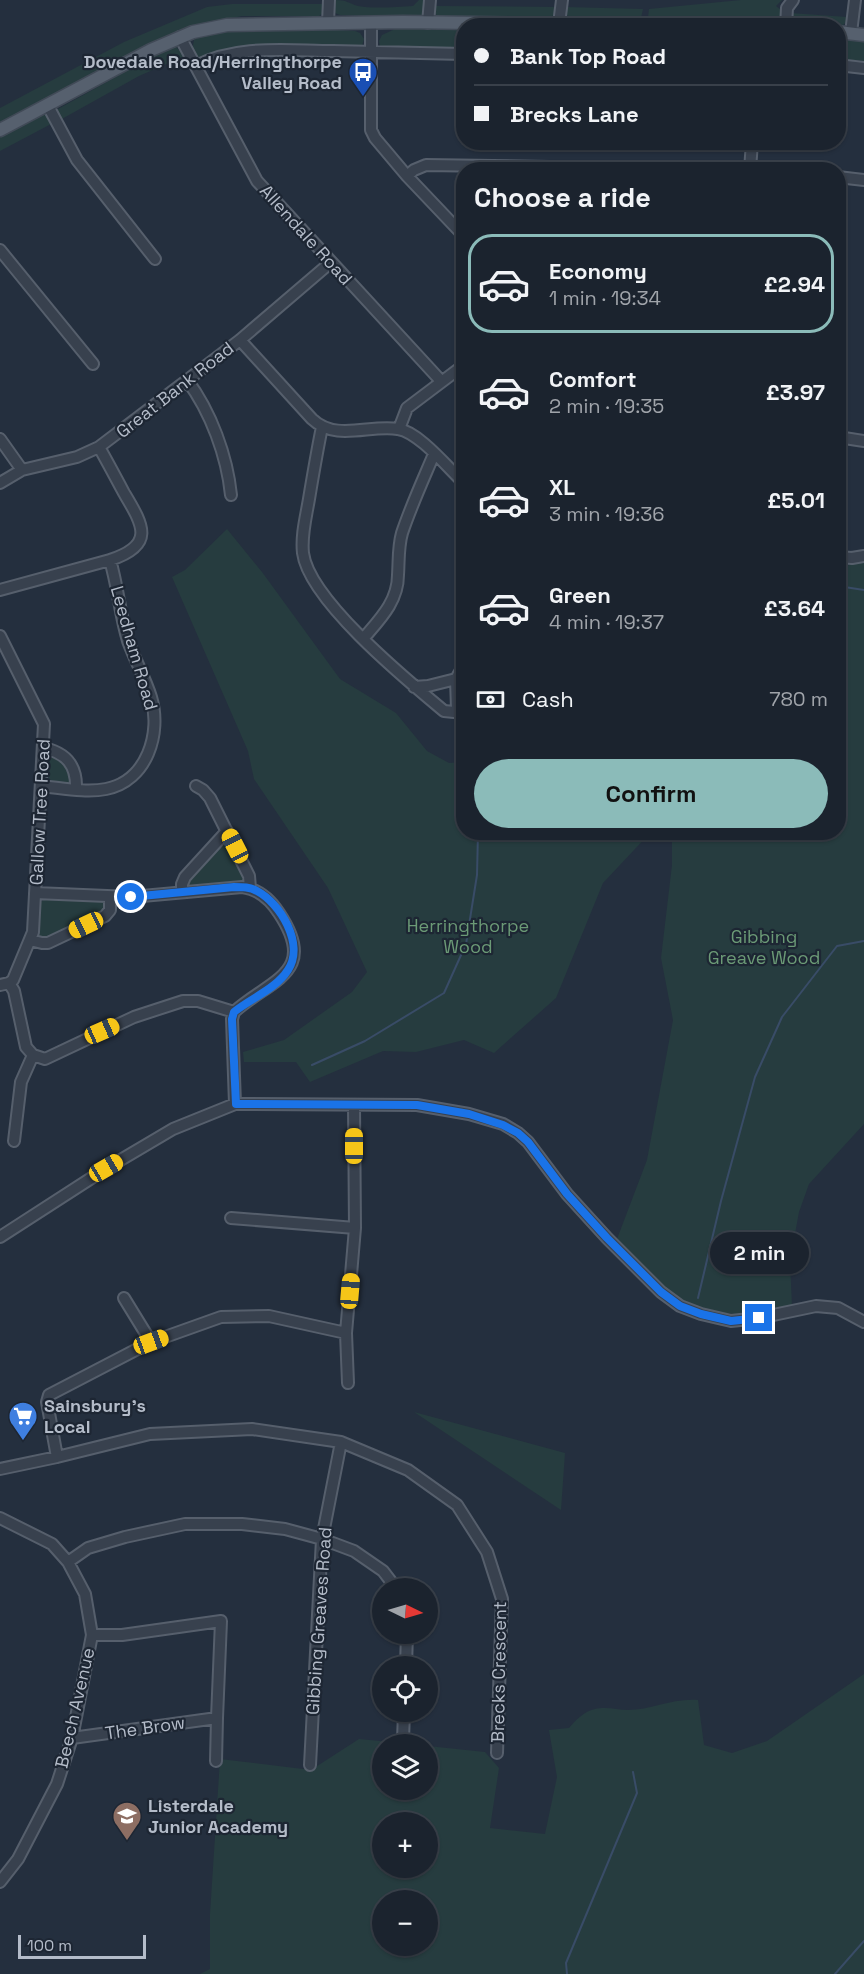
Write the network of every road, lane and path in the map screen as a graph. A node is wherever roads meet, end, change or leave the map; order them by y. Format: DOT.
graph roads {
  1 [pos="328,0"];
  2 [pos="430,0"];
  3 [pos="562,0"];
  4 [pos="793,0"];
  5 [pos="855,0"];
  6 [pos="560,18"];
  7 [pos="786,18"];
  8 [pos="328,23"];
  9 [pos="371,23"];
  10 [pos="428,23"];
  11 [pos="456,23"];
  12 [pos="846,27"];
  13 [pos="846,33"];
  14 [pos="864,35"];
  15 [pos="180,37"];
  16 [pos="371,52"];
  17 [pos="456,54"];
  18 [pos="196,66"];
  19 [pos="846,66"];
  20 [pos="864,68"];
  21 [pos="48,106"];
  22 [pos="0,130"];
  23 [pos="456,165"];
  24 [pos="407,176"];
  25 [pos="846,178"];
  26 [pos="864,180"];
  27 [pos="456,228"];
  28 [pos="0,249"];
  29 [pos="154,259"];
  30 [pos="330,263"];
  31 [pos="240,340"];
  32 [pos="93,364"];
  33 [pos="456,371"];
  34 [pos="187,380"];
  35 [pos="441,381"];
  36 [pos="322,427"];
  37 [pos="399,429"];
  38 [pos="846,438"];
  39 [pos="0,439"];
  40 [pos="864,441"];
  41 [pos="99,447"];
  42 [pos="434,454"];
  43 [pos="22,470"];
  44 [pos="456,475"];
  45 [pos="0,483"];
  46 [pos="231,495"];
  47 [pos="864,556"];
  48 [pos="846,558"];
  49 [pos="110,560"];
  50 [pos="0,590"];
  51 [pos="0,636"];
  52 [pos="363,639"];
  53 [pos="456,679"];
  54 [pos="414,687"];
  55 [pos="456,708"];
  56 [pos="44,748"];
  57 [pos="41,786"];
  58 [pos="196,786"];
  59 [pos="76,789"];
  60 [pos="227,831"];
  61 [pos="250,888"];
  62 [pos="182,892"];
  63 [pos="35,893"];
  64 [pos="110,898"];
  65 [pos="30,940"];
  66 [pos="5,984"];
  67 [pos="234,1012"];
  68 [pos="33,1055"];
  69 [pos="236,1104"];
  70 [pos="354,1105"];
  71 [pos="16,1128"];
  72 [pos="28,1130"];
  73 [pos="14,1141"];
  74 [pos="231,1218"];
  75 [pos="355,1228"];
  76 [pos="0,1237"];
  77 [pos="124,1298"];
  78 [pos="864,1322"];
  79 [pos="346,1333"];
  80 [pos="151,1342"];
  81 [pos="348,1383"];
  82 [pos="341,1442"];
  83 [pos="57,1457"];
  84 [pos="0,1469"];
  85 [pos="0,1518"];
  86 [pos="322,1539"];
  87 [pos="68,1562"];
  88 [pos="388,1578"];
  89 [pos="234,1620"];
  90 [pos="221,1622"];
  91 [pos="92,1635"];
  92 [pos="218,1718"];
  93 [pos="72,1738"];
  94 [pos="497,1753"];
  95 [pos="216,1761"];
  96 [pos="310,1765"];
  97 [pos="18,1859"];
  98 [pos="0,1870"];
  99 [pos="0,1882"];
  1 -- 8 [label="street"];
  2 -- 10 [label="street"];
  3 -- 6 [label="street"];
  4 -- 7 [label="street"];
  5 -- 12 [label="street"];
  8 -- 9 [label="main road"];
  8 -- 15 [label="main road"];
  9 -- 10 [label="main road"];
  9 -- 16 [label="street"];
  10 -- 11 [label="main road"];
  13 -- 14 [label="main road"];
  15 -- 18 [label="street, Allendale Road"];
  15 -- 21 [label="main road"];
  16 -- 17 [label="street"];
  16 -- 18 [label="street"];
  16 -- 24 [label="street"];
  18 -- 30 [label="street, Allendale Road"];
  19 -- 20 [label="street"];
  21 -- 22 [label="main road"];
  21 -- 29 [label="street"];
  23 -- 24 [label="street"];
  24 -- 27 [label="street"];
  25 -- 26 [label="street"];
  28 -- 32 [label="street"];
  30 -- 31 [label="street, Great Bank Road"];
  30 -- 35 [label="street, Allendale Road"];
  31 -- 34 [label="street, Great Bank Road"];
  31 -- 36 [label="street"];
  33 -- 35 [label="street"];
  34 -- 41 [label="street, Great Bank Road"];
  34 -- 46 [label="street"];
  35 -- 37 [label="street"];
  36 -- 37 [label="street"];
  36 -- 52 [label="street"];
  37 -- 42 [label="street"];
  38 -- 40 [label="street"];
  39 -- 43 [label="street"];
  41 -- 43 [label="street, Great Bank Road"];
  41 -- 49 [label="street, Leedham Road"];
  42 -- 44 [label="street"];
  42 -- 52 [label="street"];
  43 -- 45 [label="street, Great Bank Road"];
  47 -- 48 [label="street"];
  49 -- 50 [label="street"];
  49 -- 59 [label="street, Leedham Road"];
  51 -- 56 [label="street, Gallow Tree Road"];
  52 -- 54 [label="street"];
  53 -- 54 [label="street"];
  54 -- 55 [label="street"];
  56 -- 57 [label="street, Gallow Tree Road"];
  56 -- 59 [label="street"];
  57 -- 59 [label="street, Leedham Road"];
  57 -- 63 [label="street, Gallow Tree Road"];
  58 -- 60 [label="street"];
  60 -- 61 [label="street"];
  60 -- 62 [label="street"];
  61 -- 62 [label="street"];
  61 -- 67 [label="street"];
  62 -- 64 [label="street"];
  63 -- 64 [label="street"];
  63 -- 65 [label="street, Gallow Tree Road"];
  64 -- 65 [label="street"];
  65 -- 66 [label="street, Gallow Tree Road"];
  66 -- 68 [label="street"];
  67 -- 68 [label="street"];
  67 -- 69 [label="street"];
  68 -- 71 [label="street"];
  69 -- 70 [label="street"];
  69 -- 76 [label="street"];
  70 -- 75 [label="street"];
  70 -- 78 [label="street"];
  71 -- 72 [label="street"];
  71 -- 73 [label="street"];
  74 -- 75 [label="street"];
  75 -- 79 [label="street"];
  77 -- 80 [label="street"];
  79 -- 80 [label="street"];
  79 -- 81 [label="street"];
  80 -- 83 [label="street"];
  82 -- 83 [label="street, Brecks Crescent"];
  82 -- 86 [label="street, Gibbing Greaves Road"];
  82 -- 94 [label="street, Brecks Crescent"];
  83 -- 84 [label="street, Brecks Crescent"];
  85 -- 87 [label="street, Beech Avenue"];
  86 -- 87 [label="street"];
  86 -- 88 [label="street"];
  86 -- 96 [label="street, Gibbing Greaves Road"];
  87 -- 91 [label="street, Beech Avenue"];
  89 -- 90 [label="street"];
  90 -- 91 [label="street"];
  90 -- 92 [label="street"];
  91 -- 93 [label="street, Beech Avenue"];
  92 -- 93 [label="street, The Brow"];
  92 -- 95 [label="street"];
  93 -- 97 [label="street, Beech Avenue"];
  97 -- 98 [label="street"];
  97 -- 99 [label="street, Beech Avenue"];
}
